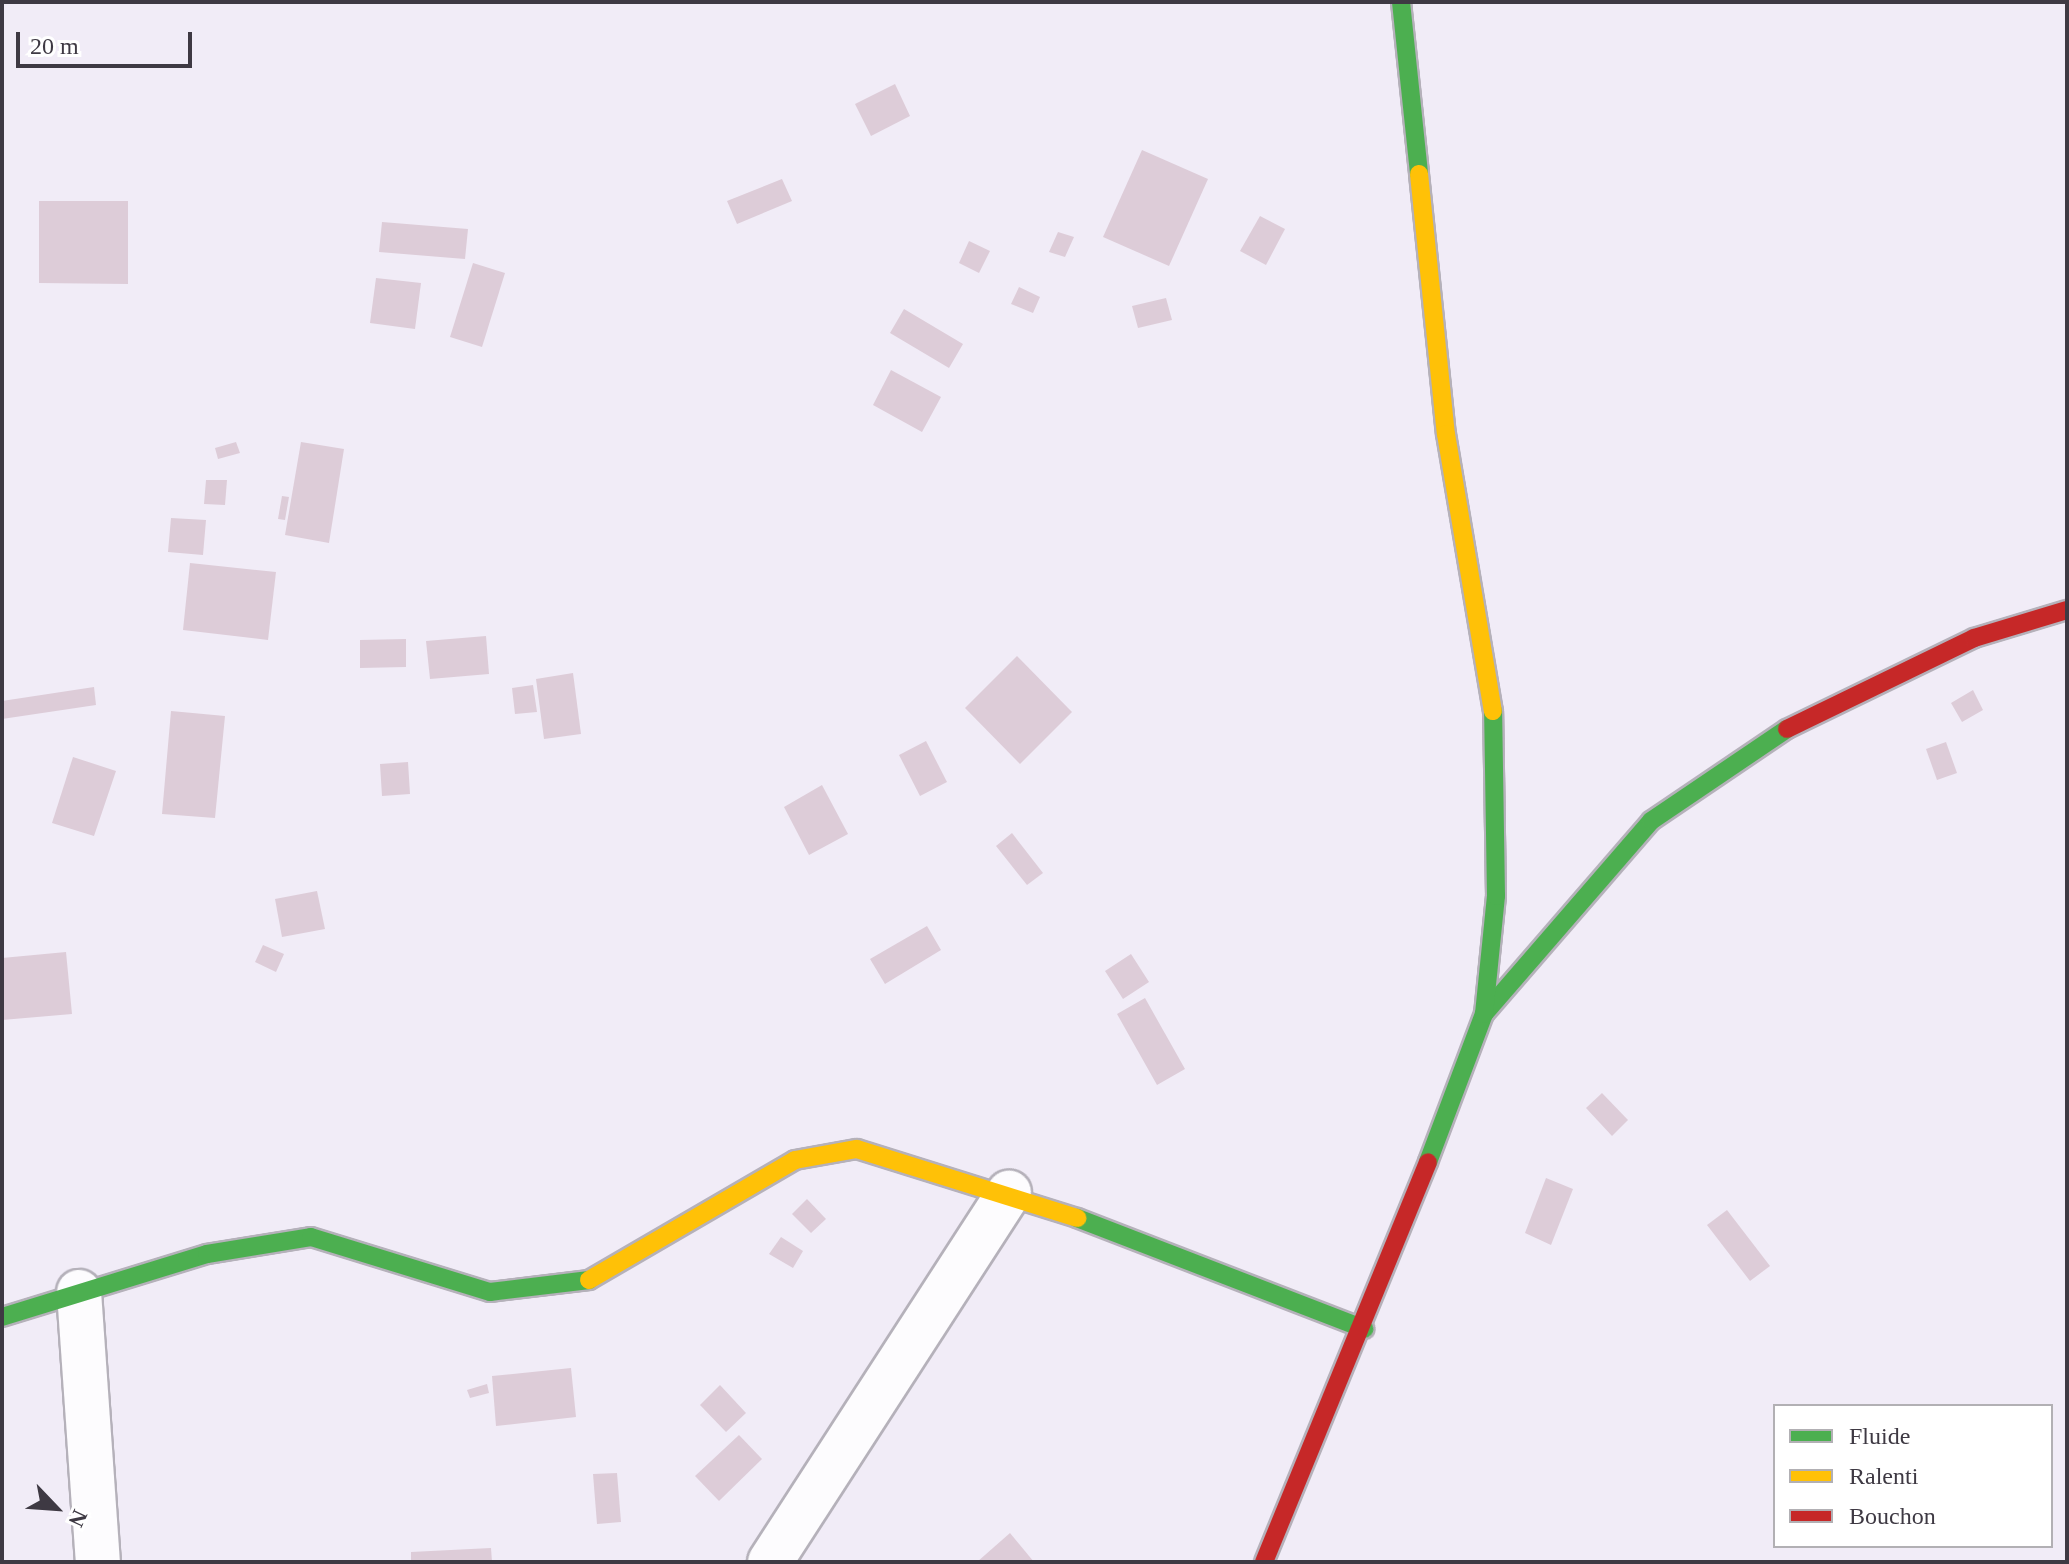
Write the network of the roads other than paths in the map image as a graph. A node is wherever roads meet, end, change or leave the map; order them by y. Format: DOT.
graph roads {
  1 [pos="1401,2"];
  2 [pos="2067,610"];
  3 [pos="1484,1014"];
  4 [pos="1009,1192"];
  5 [pos="79,1292"];
  6 [pos="2,1317"];
  7 [pos="1364,1329"];
  8 [pos="98,1562"];
  9 [pos="770,1562"];
  10 [pos="1264,1562"];
  1 -- 3 [label="street"];
  2 -- 3 [label="street"];
  3 -- 7 [label="street"];
  4 -- 5 [label="street"];
  4 -- 7 [label="street"];
  4 -- 9 [label="street"];
  5 -- 6 [label="street"];
  5 -- 8 [label="street"];
  7 -- 10 [label="street"];
}
